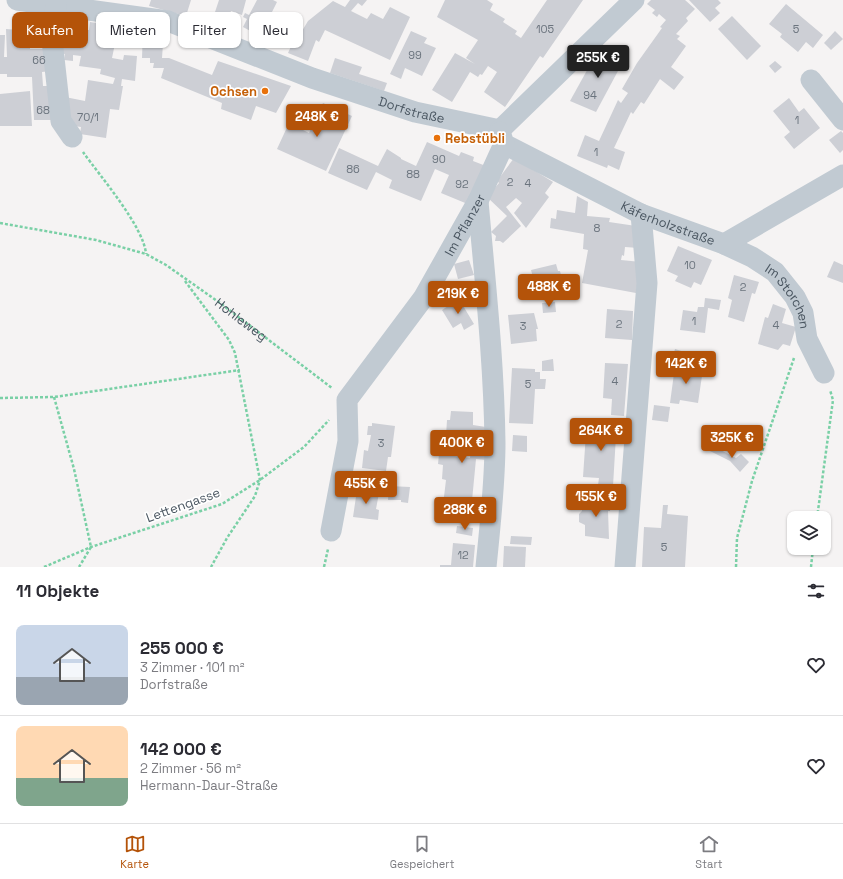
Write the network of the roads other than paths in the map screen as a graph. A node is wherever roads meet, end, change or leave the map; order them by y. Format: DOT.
graph roads {
  1 [pos="17,0"];
  2 [pos="634,0"];
  3 [pos="56,5"];
  4 [pos="811,80"];
  5 [pos="843,120"];
  6 [pos="72,137"];
  7 [pos="502,137"];
  8 [pos="843,175"];
  9 [pos="478,201"];
  10 [pos="641,214"];
  11 [pos="724,244"];
  12 [pos="824,373"];
  13 [pos="331,531"];
  14 [pos="486,567"];
  15 [pos="626,567"];
  1 -- 3 [label="street, Dorfstraße"];
  2 -- 7 [label="street"];
  3 -- 6 [label="street"];
  3 -- 7 [label="street, Dorfstraße"];
  4 -- 5 [label="street"];
  7 -- 9 [label="street, Im Pflanzer"];
  7 -- 10 [label="street, Käferholzstraße"];
  8 -- 11 [label="street, Käferholzstraße"];
  9 -- 13 [label="street, Im Pflanzer"];
  9 -- 14 [label="street"];
  10 -- 11 [label="street, Käferholzstraße"];
  10 -- 15 [label="street"];
  11 -- 12 [label="street, Im Storchen"];
}
